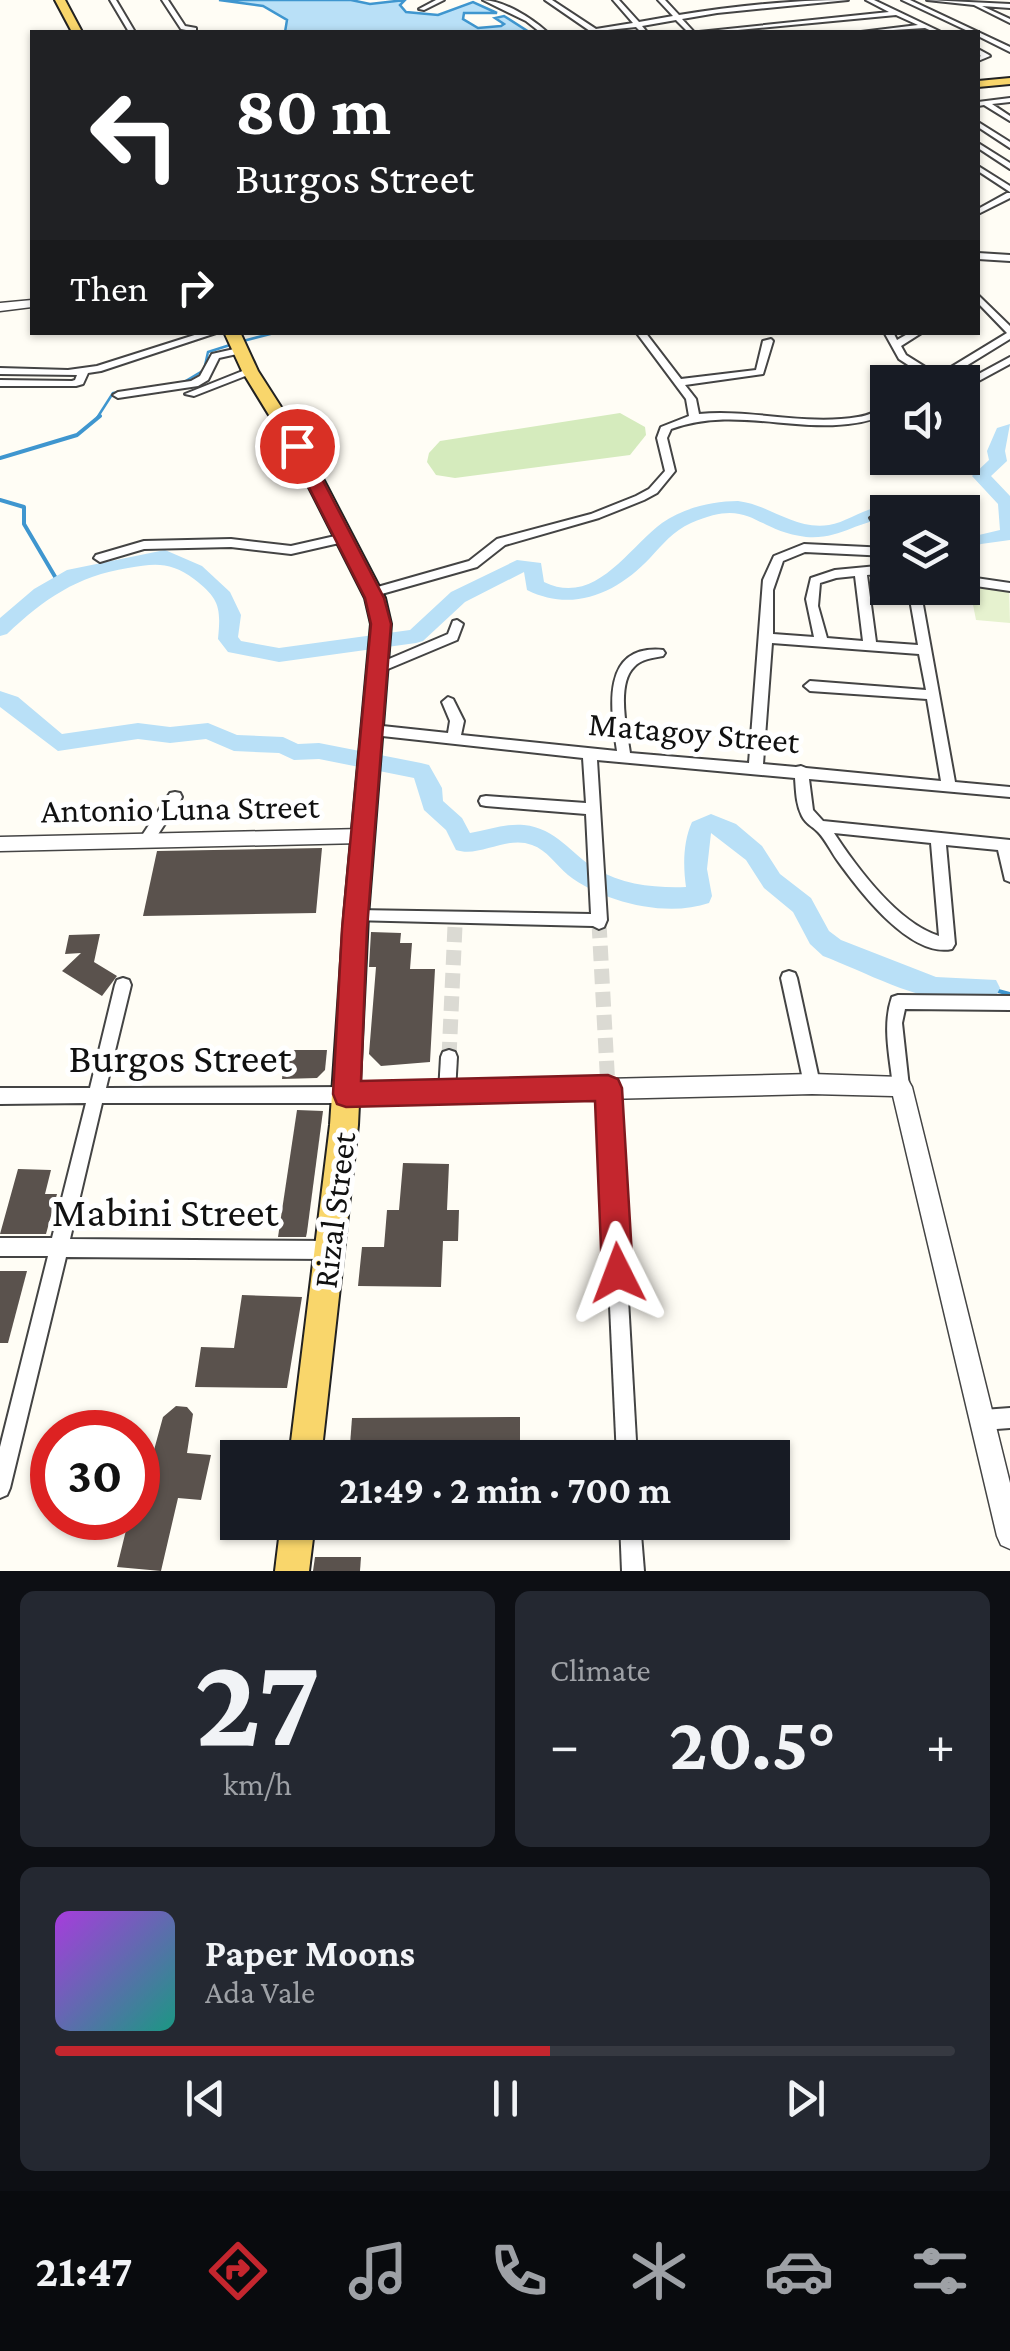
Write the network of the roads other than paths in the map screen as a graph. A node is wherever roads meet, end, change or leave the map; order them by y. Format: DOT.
graph roads {
  1 [pos="60,0"];
  2 [pos="113,0"];
  3 [pos="165,0"];
  4 [pos="441,0"];
  5 [pos="486,0"];
  6 [pos="616,0"];
  7 [pos="661,0"];
  8 [pos="706,0"];
  9 [pos="820,0"];
  10 [pos="845,0"];
  11 [pos="868,0"];
  12 [pos="905,0"];
  13 [pos="930,0"];
  14 [pos="965,1"];
  15 [pos="551,2"];
  16 [pos="772,6"];
  17 [pos="1010,6"];
  18 [pos="422,9"];
  19 [pos="717,11"];
  20 [pos="568,12"];
  21 [pos="896,13"];
  22 [pos="676,17"];
  23 [pos="1010,21"];
  24 [pos="793,22"];
  25 [pos="637,24"];
  26 [pos="926,27"];
  27 [pos="76,30"];
  28 [pos="131,30"];
  29 [pos="179,30"];
  30 [pos="541,30"];
  31 [pos="592,30"];
  32 [pos="606,30"];
  33 [pos="642,30"];
  34 [pos="689,30"];
  35 [pos="720,30"];
  36 [pos="805,30"];
  37 [pos="889,30"];
  38 [pos="933,30"];
  39 [pos="970,30"];
  40 [pos="980,35"];
  41 [pos="1010,50"];
  42 [pos="1010,81"];
  43 [pos="992,82"];
  44 [pos="980,84"];
  45 [pos="1010,97"];
  46 [pos="981,103"];
  47 [pos="1010,120"];
  48 [pos="980,125"];
  49 [pos="980,146"];
  50 [pos="1010,146"];
  51 [pos="980,166"];
  52 [pos="1010,167"];
  53 [pos="1010,192"];
  54 [pos="980,194"];
  55 [pos="994,204"];
  56 [pos="980,211"];
  57 [pos="980,256"];
  58 [pos="1010,258"];
  59 [pos="980,300"];
  60 [pos="30,304"];
  61 [pos="0,306"];
  62 [pos="1010,333"];
  63 [pos="205,335"];
  64 [pos="642,335"];
  65 [pos="890,335"];
  66 [pos="913,335"];
  67 [pos="238,342"];
  68 [pos="768,342"];
  69 [pos="896,344"];
  70 [pos="977,357"];
  71 [pos="1010,360"];
  72 [pos="912,365"];
  73 [pos="963,365"];
  74 [pos="996,368"];
  75 [pos="0,371"];
  76 [pos="84,371"];
  77 [pos="250,371"];
  78 [pos="980,377"];
  79 [pos="0,383"];
  80 [pos="677,383"];
  81 [pos="118,395"];
  82 [pos="161,400"];
  83 [pos="694,416"];
  84 [pos="870,423"];
  85 [pos="344,538"];
  86 [pos="870,551"];
  87 [pos="100,558"];
  88 [pos="860,570"];
  89 [pos="870,570"];
  90 [pos="980,583"];
  91 [pos="1010,587"];
  92 [pos="371,593"];
  93 [pos="917,605"];
  94 [pos="457,624"];
  95 [pos="767,638"];
  96 [pos="821,642"];
  97 [pos="380,646"];
  98 [pos="870,646"];
  99 [pos="925,650"];
  100 [pos="659,653"];
  101 [pos="810,686"];
  102 [pos="933,695"];
  103 [pos="448,702"];
  104 [pos="454,739"];
  105 [pos="371,748"];
  106 [pos="590,754"];
  107 [pos="624,756"];
  108 [pos="756,768"];
  109 [pos="801,771"];
  110 [pos="949,786"];
  111 [pos="1010,792"];
  112 [pos="176,797"];
  113 [pos="486,801"];
  114 [pos="594,809"];
  115 [pos="822,826"];
  116 [pos="362,836"];
  117 [pos="938,839"];
  118 [pos="146,841"];
  119 [pos="0,844"];
  120 [pos="1007,846"];
  121 [pos="1010,876"];
  122 [pos="356,916"];
  123 [pos="789,978"];
  124 [pos="123,986"];
  125 [pos="1010,1003"];
  126 [pos="449,1058"];
  127 [pos="812,1084"];
  128 [pos="901,1087"];
  129 [pos="608,1088"];
  130 [pos="447,1092"];
  131 [pos="96,1094"];
  132 [pos="346,1094"];
  133 [pos="0,1096"];
  134 [pos="0,1247"];
  135 [pos="58,1248"];
  136 [pos="330,1250"];
  137 [pos="1010,1418"];
  138 [pos="983,1420"];
  139 [pos="307,1440"];
  140 [pos="626,1440"];
  141 [pos="0,1488"];
  142 [pos="1010,1536"];
  143 [pos="296,1540"];
  144 [pos="631,1540"];
  145 [pos="292,1571"];
  146 [pos="633,1571"];
  1 -- 27 [label="main road"];
  2 -- 28 [label="street"];
  3 -- 29 [label="street"];
  4 -- 18 [label="street"];
  5 -- 30 [label="street"];
  6 -- 25 [label="street"];
  7 -- 22 [label="street"];
  8 -- 19 [label="street"];
  9 -- 10 [label="street"];
  9 -- 16 [label="street"];
  11 -- 21 [label="street"];
  12 -- 39 [label="street"];
  13 -- 14 [label="street"];
  14 -- 17 [label="street"];
  14 -- 23 [label="street"];
  15 -- 20 [label="street"];
  15 -- 20 [label="street"];
  16 -- 19 [label="street"];
  16 -- 24 [label="street"];
  19 -- 22 [label="street"];
  20 -- 31 [label="street"];
  21 -- 24 [label="street"];
  21 -- 26 [label="street"];
  22 -- 25 [label="street"];
  22 -- 34 [label="street"];
  24 -- 35 [label="street"];
  24 -- 36 [label="street"];
  25 -- 32 [label="street"];
  25 -- 33 [label="street"];
  26 -- 37 [label="street"];
  26 -- 38 [label="street"];
  40 -- 41 [label="street"];
  42 -- 43 [label="main road"];
  43 -- 44 [label="main road"];
  43 -- 45 [label="street"];
  45 -- 46 [label="street"];
  46 -- 47 [label="street"];
  48 -- 50 [label="street"];
  49 -- 52 [label="street"];
  51 -- 53 [label="street"];
  53 -- 55 [label="street"];
  54 -- 55 [label="street"];
  55 -- 56 [label="street"];
  57 -- 58 [label="street"];
  59 -- 62 [label="street"];
  60 -- 61 [label="street"];
  62 -- 70 [label="street"];
  63 -- 76 [label="street"];
  64 -- 80 [label="street"];
  65 -- 69 [label="street"];
  66 -- 69 [label="street"];
  67 -- 77 [label="main road, Rizal Street"];
  67 -- 81 [label="street"];
  68 -- 80 [label="street"];
  69 -- 72 [label="street"];
  70 -- 73 [label="street"];
  70 -- 74 [label="street"];
  71 -- 74 [label="street"];
  74 -- 78 [label="street"];
  75 -- 76 [label="street"];
  76 -- 79 [label="street"];
  77 -- 82 [label="street"];
  77 -- 85 [label="main road, Rizal Street"];
  80 -- 83 [label="street"];
  83 -- 84 [label="street"];
  83 -- 92 [label="street"];
  85 -- 87 [label="street"];
  85 -- 92 [label="main road, Rizal Street"];
  86 -- 95 [label="street"];
  88 -- 89 [label="street"];
  88 -- 96 [label="street"];
  88 -- 98 [label="street"];
  90 -- 91 [label="street"];
  92 -- 97 [label="main road, Rizal Street"];
  93 -- 99 [label="street"];
  94 -- 97 [label="street"];
  95 -- 96 [label="street"];
  95 -- 108 [label="street"];
  96 -- 98 [label="street"];
  97 -- 105 [label="main road, Rizal Street"];
  98 -- 99 [label="street"];
  99 -- 102 [label="street"];
  100 -- 107 [label="street"];
  101 -- 102 [label="street"];
  102 -- 110 [label="street"];
  103 -- 104 [label="street"];
  104 -- 105 [label="street, Matagoy Street"];
  104 -- 106 [label="street, Matagoy Street"];
  105 -- 116 [label="main road, Rizal Street"];
  106 -- 107 [label="street, Matagoy Street"];
  106 -- 114 [label="street"];
  107 -- 108 [label="street, Matagoy Street"];
  108 -- 109 [label="street, Matagoy Street"];
  109 -- 110 [label="street, Matagoy Street"];
  109 -- 115 [label="street"];
  110 -- 111 [label="street, Matagoy Street"];
  112 -- 118 [label="street"];
  113 -- 114 [label="street"];
  114 -- 122 [label="street"];
  115 -- 117 [label="street"];
  115 -- 117 [label="street"];
  116 -- 118 [label="street, Antonio Luna Street"];
  116 -- 122 [label="main road, Rizal Street"];
  117 -- 120 [label="street"];
  118 -- 119 [label="street, Antonio Luna Street"];
  120 -- 121 [label="street"];
  122 -- 132 [label="main road, Rizal Street"];
  123 -- 127 [label="street"];
  124 -- 131 [label="street"];
  125 -- 128 [label="street"];
  126 -- 130 [label="street"];
  127 -- 128 [label="street, Burgos Street"];
  127 -- 129 [label="street, Burgos Street"];
  128 -- 138 [label="street"];
  129 -- 130 [label="street, Burgos Street"];
  129 -- 140 [label="street"];
  130 -- 132 [label="street, Burgos Street"];
  131 -- 132 [label="street, Burgos Street"];
  131 -- 133 [label="street, Burgos Street"];
  131 -- 135 [label="street"];
  132 -- 136 [label="main road, Rizal Street"];
  134 -- 135 [label="street, Mabini Street"];
  135 -- 136 [label="street, Mabini Street"];
  135 -- 141 [label="street"];
  136 -- 139 [label="main road, Rizal Street"];
  137 -- 138 [label="street"];
  138 -- 142 [label="street"];
  143 -- 145 [label="main road"];
  144 -- 146 [label="street"];
}
